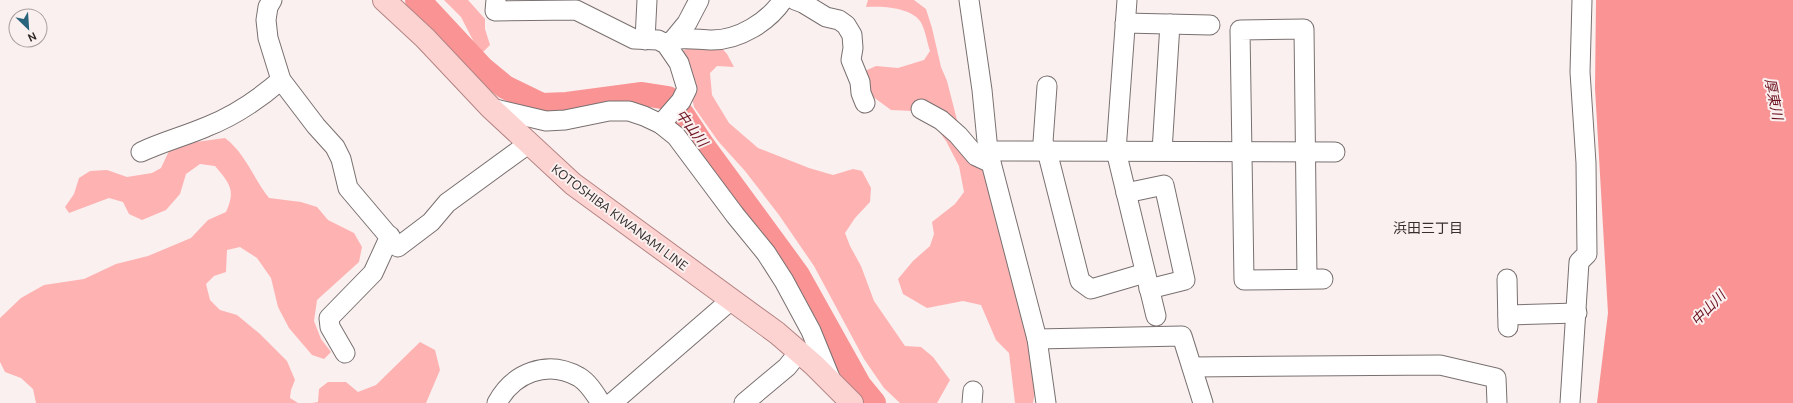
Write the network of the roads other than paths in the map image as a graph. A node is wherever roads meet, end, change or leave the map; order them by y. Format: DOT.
graph roads {
  1 [pos="272,0"];
  2 [pos="384,0"];
  3 [pos="496,0"];
  4 [pos="647,0"];
  5 [pos="699,0"];
  6 [pos="783,0"];
  7 [pos="795,0"];
  8 [pos="969,0"];
  9 [pos="1127,0"];
  10 [pos="1582,0"];
  11 [pos="1125,23"];
  12 [pos="1170,24"];
  13 [pos="1210,25"];
  14 [pos="645,40"];
  15 [pos="670,42"];
  16 [pos="281,80"];
  17 [pos="1047,86"];
  18 [pos="865,103"];
  19 [pos="491,108"];
  20 [pos="921,109"];
  21 [pos="670,113"];
  22 [pos="528,144"];
  23 [pos="1047,151"];
  24 [pos="1162,151"];
  25 [pos="140,152"];
  26 [pos="1116,152"];
  27 [pos="1241,152"];
  28 [pos="1305,152"];
  29 [pos="1335,152"];
  30 [pos="990,157"];
  31 [pos="1126,193"];
  32 [pos="390,236"];
  33 [pos="1508,279"];
  34 [pos="1147,281"];
  35 [pos="731,300"];
  36 [pos="1577,313"];
  37 [pos="1156,316"];
  38 [pos="1037,339"];
  39 [pos="799,352"];
  40 [pos="345,353"];
  41 [pos="1192,367"];
  42 [pos="832,382"];
  43 [pos="497,403"];
  44 [pos="601,403"];
  45 [pos="612,403"];
  46 [pos="744,403"];
  47 [pos="852,403"];
  48 [pos="1046,403"];
  49 [pos="1203,403"];
  50 [pos="1497,403"];
  51 [pos="1570,403"];
  1 -- 16 [label="street"];
  2 -- 19 [label="main road, KOTOSHIBA KIWANAMI LINE"];
  3 -- 14 [label="street"];
  4 -- 14 [label="street"];
  5 -- 15 [label="street"];
  6 -- 15 [label="street"];
  7 -- 18 [label="street"];
  8 -- 30 [label="street"];
  9 -- 11 [label="street"];
  10 -- 36 [label="street"];
  11 -- 12 [label="street"];
  11 -- 26 [label="street"];
  12 -- 13 [label="street"];
  12 -- 24 [label="street"];
  14 -- 15 [label="street"];
  15 -- 21 [label="street"];
  16 -- 25 [label="street"];
  16 -- 32 [label="street"];
  17 -- 23 [label="street"];
  19 -- 21 [label="street"];
  19 -- 22 [label="main road, KOTOSHIBA KIWANAMI LINE"];
  20 -- 30 [label="street"];
  21 -- 42 [label="street"];
  22 -- 32 [label="street"];
  22 -- 35 [label="main road, KOTOSHIBA KIWANAMI LINE"];
  23 -- 26 [label="street"];
  23 -- 30 [label="street"];
  23 -- 34 [label="street"];
  24 -- 26 [label="street"];
  24 -- 27 [label="street"];
  26 -- 31 [label="street"];
  27 -- 28 [label="street"];
  27 -- 28 [label="street"];
  27 -- 28 [label="street"];
  28 -- 29 [label="street"];
  30 -- 38 [label="street"];
  31 -- 34 [label="street"];
  31 -- 34 [label="street"];
  32 -- 40 [label="street"];
  33 -- 36 [label="street"];
  34 -- 37 [label="street"];
  35 -- 39 [label="main road, KOTOSHIBA KIWANAMI LINE"];
  35 -- 45 [label="street"];
  36 -- 51 [label="street"];
  38 -- 41 [label="street"];
  38 -- 48 [label="street"];
  39 -- 42 [label="main road, KOTOSHIBA KIWANAMI LINE"];
  39 -- 46 [label="street"];
  41 -- 49 [label="street"];
  41 -- 50 [label="street"];
  42 -- 47 [label="main road, KOTOSHIBA KIWANAMI LINE"];
  43 -- 44 [label="street"];
}
